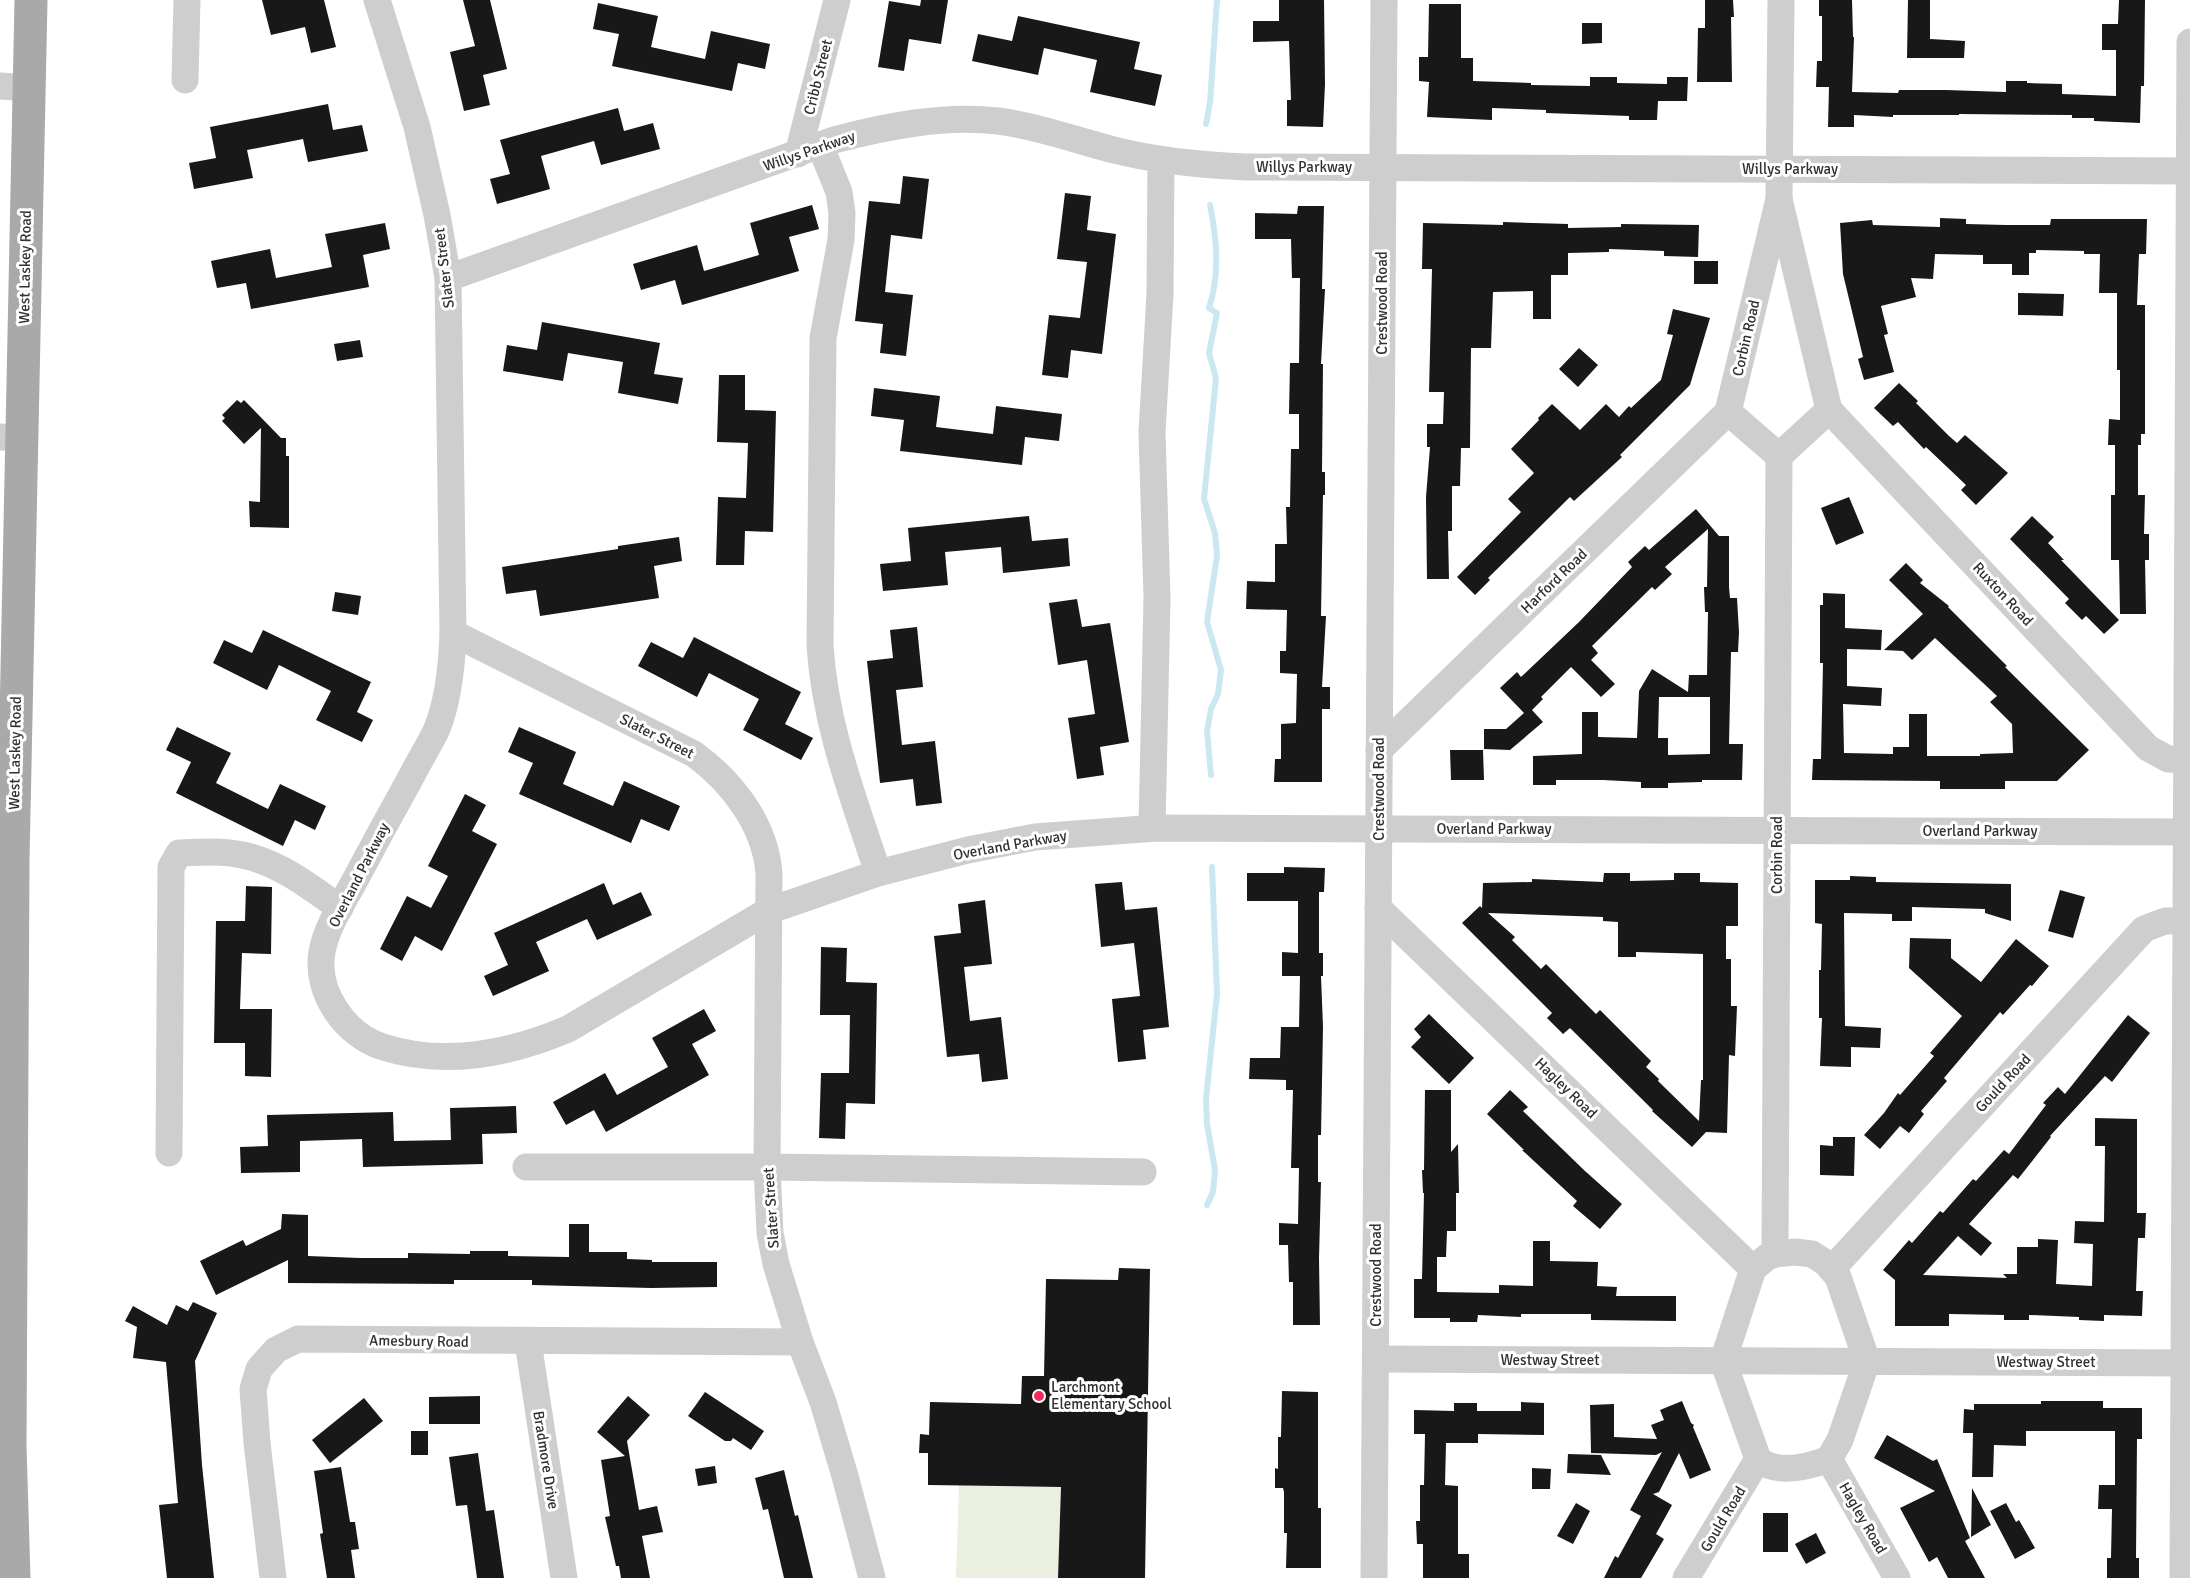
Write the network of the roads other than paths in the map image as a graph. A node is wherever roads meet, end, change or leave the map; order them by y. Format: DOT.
graph roads {
  1 [pos="31,0"];
  2 [pos="187,0"];
  3 [pos="377,0"];
  4 [pos="837,0"];
  5 [pos="1384,0"];
  6 [pos="1781,0"];
  7 [pos="2190,42"];
  8 [pos="185,80"];
  9 [pos="14,87"];
  10 [pos="809,150"];
  11 [pos="1161,160"];
  12 [pos="1383,166"];
  13 [pos="1780,168"];
  14 [pos="2190,171"];
  15 [pos="1779,199"];
  16 [pos="448,278"];
  17 [pos="1828,410"];
  18 [pos="1728,412"];
  19 [pos="11,437"];
  20 [pos="1779,456"];
  21 [pos="453,633"];
  22 [pos="1379,750"];
  23 [pos="2187,760"];
  24 [pos="7,792"];
  25 [pos="1152,828"];
  26 [pos="1379,829"];
  27 [pos="1777,831"];
  28 [pos="2188,832"];
  29 [pos="878,873"];
  30 [pos="340,908"];
  31 [pos="1378,908"];
  32 [pos="768,911"];
  33 [pos="2187,921"];
  34 [pos="6,1090"];
  35 [pos="6,1123"];
  36 [pos="169,1153"];
  37 [pos="526,1167"];
  38 [pos="767,1167"];
  39 [pos="1143,1172"];
  40 [pos="1764,1261"];
  41 [pos="1832,1269"];
  42 [pos="528,1342"];
  43 [pos="800,1342"];
  44 [pos="1376,1359"];
  45 [pos="1723,1361"];
  46 [pos="1866,1362"];
  47 [pos="2188,1363"];
  48 [pos="1758,1459"];
  49 [pos="1829,1459"];
  50 [pos="14,1578"];
  51 [pos="273,1578"];
  52 [pos="564,1578"];
  53 [pos="872,1578"];
  54 [pos="1374,1578"];
  55 [pos="1686,1578"];
  56 [pos="1897,1578"];
  57 [pos="2183,1578"];
  1 -- 9 [label="main road, West Laskey Road"];
  2 -- 8 [label="street"];
  3 -- 16 [label="street, Slater Street"];
  4 -- 10 [label="street, Cribb Street"];
  5 -- 12 [label="street, Crestwood Road"];
  6 -- 13 [label="street, Corbin Road"];
  7 -- 14 [label="street"];
  9 -- 19 [label="main road, West Laskey Road"];
  10 -- 11 [label="street, Willys Parkway"];
  10 -- 16 [label="street, Willys Parkway"];
  10 -- 29 [label="street"];
  11 -- 12 [label="street, Willys Parkway"];
  11 -- 25 [label="street"];
  12 -- 13 [label="street, Willys Parkway"];
  12 -- 22 [label="street, Crestwood Road"];
  13 -- 14 [label="street, Willys Parkway"];
  13 -- 15 [label="street, Corbin Road"];
  14 -- 23 [label="street"];
  15 -- 17 [label="street, Corbin Road"];
  15 -- 18 [label="street, Corbin Road"];
  16 -- 21 [label="street, Slater Street"];
  17 -- 20 [label="street"];
  17 -- 23 [label="street, Ruxton Road"];
  18 -- 20 [label="street"];
  18 -- 22 [label="street, Harford Road"];
  19 -- 24 [label="main road, West Laskey Road"];
  20 -- 27 [label="street, Corbin Road"];
  21 -- 30 [label="street, Overland Parkway"];
  21 -- 32 [label="street, Slater Street"];
  22 -- 26 [label="street, Crestwood Road"];
  23 -- 28 [label="street"];
  24 -- 34 [label="main road, West Laskey Road"];
  25 -- 26 [label="street, Overland Parkway"];
  25 -- 29 [label="street, Overland Parkway"];
  26 -- 27 [label="street, Overland Parkway"];
  26 -- 31 [label="street, Crestwood Road"];
  27 -- 28 [label="street, Overland Parkway"];
  27 -- 40 [label="street, Corbin Road"];
  28 -- 33 [label="street"];
  29 -- 32 [label="street, Overland Parkway"];
  30 -- 32 [label="street, Overland Parkway"];
  30 -- 36 [label="street"];
  31 -- 40 [label="street, Hagley Road"];
  31 -- 44 [label="street, Crestwood Road"];
  32 -- 38 [label="street, Slater Street"];
  33 -- 41 [label="street, Gould Road"];
  33 -- 47 [label="street"];
  34 -- 35 [label="main road, West Laskey Road"];
  35 -- 50 [label="main road, West Laskey Road"];
  37 -- 38 [label="street"];
  38 -- 39 [label="street"];
  38 -- 43 [label="street, Slater Street"];
  40 -- 41 [label="street"];
  40 -- 45 [label="street"];
  41 -- 46 [label="street"];
  42 -- 43 [label="street, Amesbury Road"];
  42 -- 51 [label="street, Amesbury Road"];
  42 -- 52 [label="street, Bradmore Drive"];
  43 -- 53 [label="street, Slater Street"];
  44 -- 45 [label="street, Westway Street"];
  44 -- 54 [label="street, Crestwood Road"];
  45 -- 46 [label="street, Westway Street"];
  45 -- 48 [label="street"];
  46 -- 47 [label="street, Westway Street"];
  46 -- 49 [label="street"];
  47 -- 57 [label="street"];
  48 -- 49 [label="street"];
  48 -- 55 [label="street, Gould Road"];
  49 -- 56 [label="street, Hagley Road"];
}
